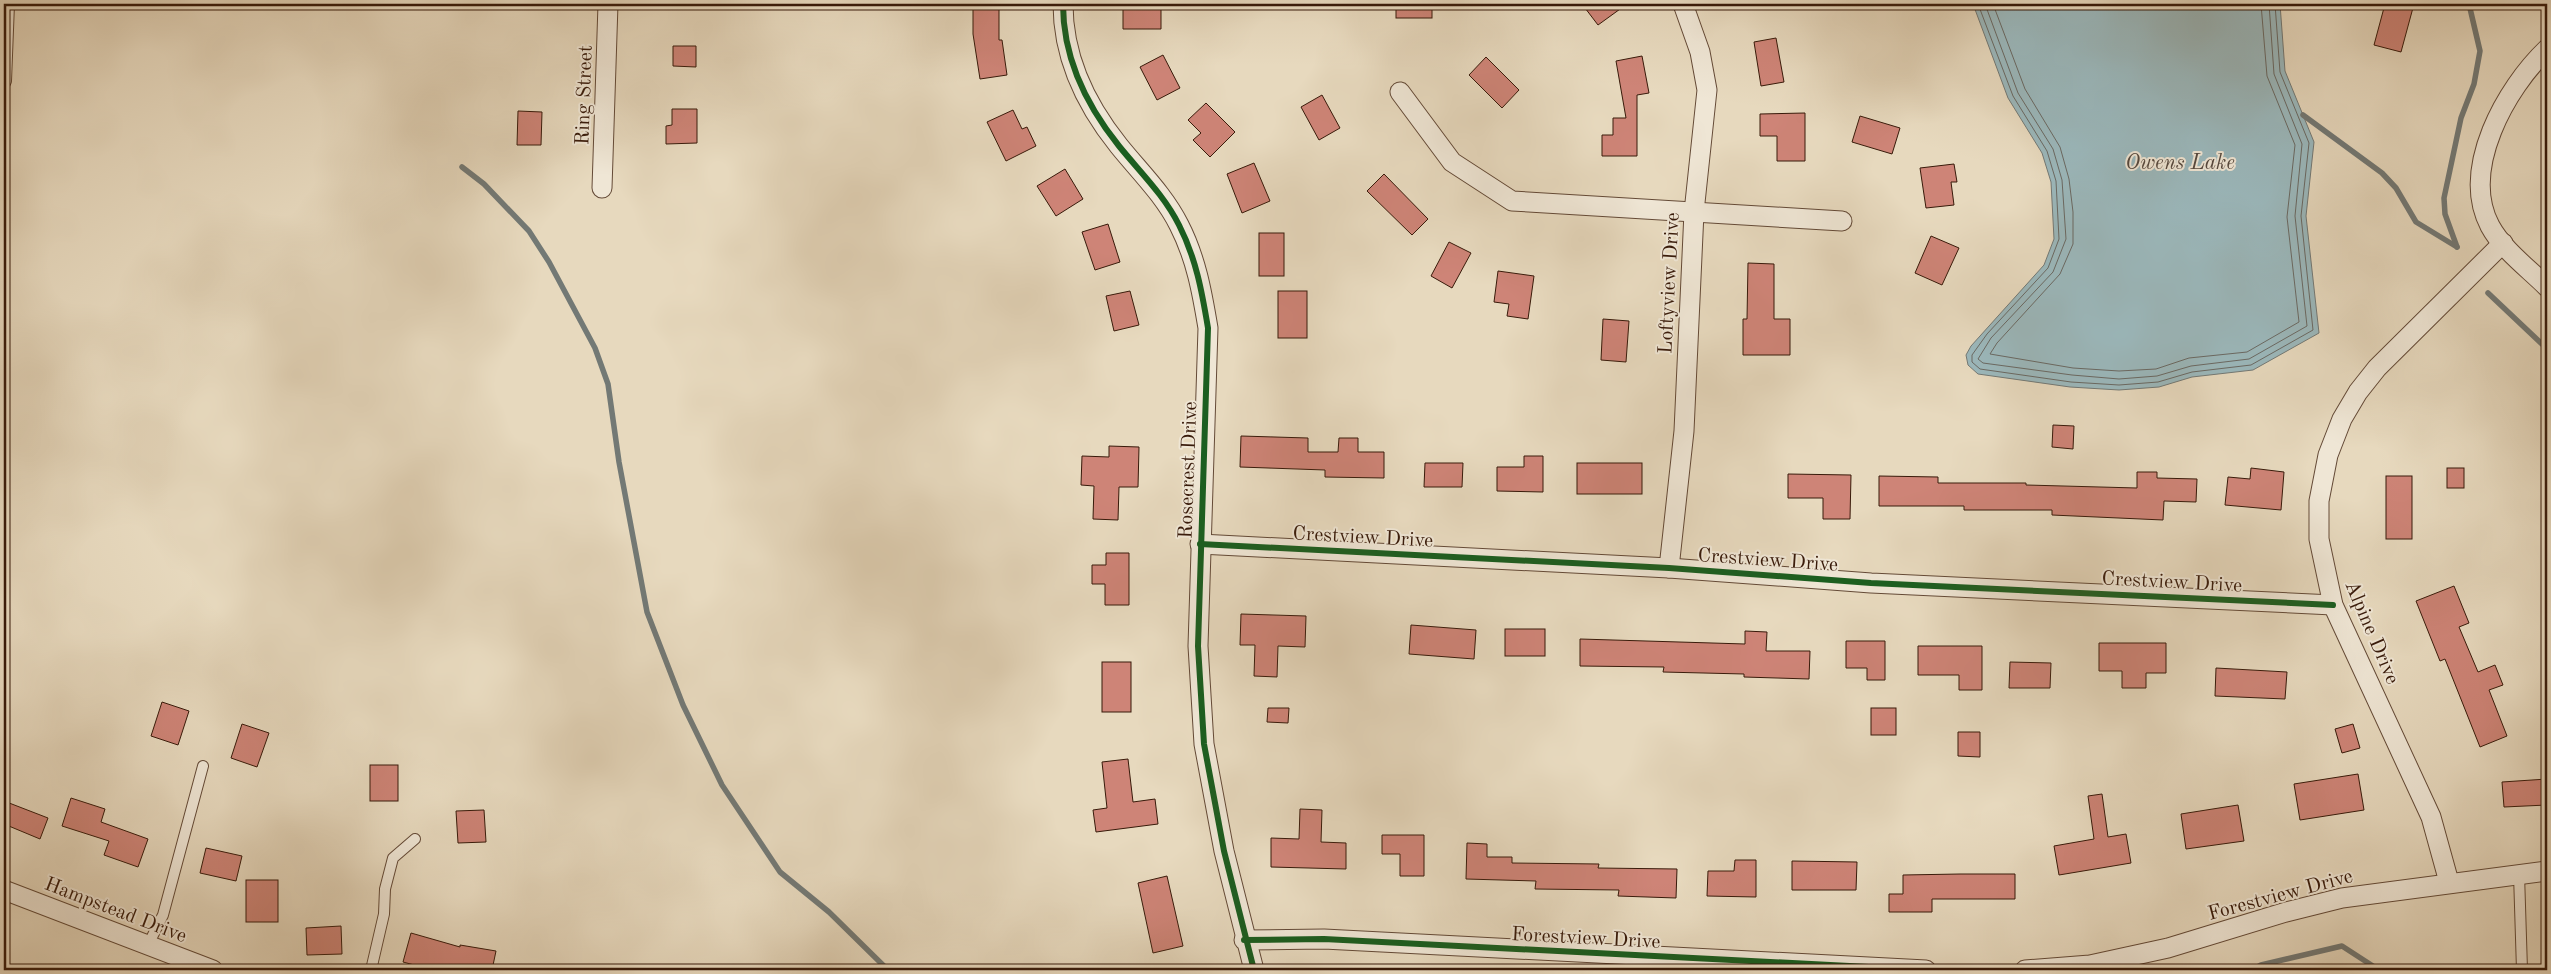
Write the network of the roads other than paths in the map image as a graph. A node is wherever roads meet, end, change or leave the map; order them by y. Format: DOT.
graph roads {
  1 [pos="9,4"];
  2 [pos="608,4"];
  3 [pos="1063,4"];
  4 [pos="1683,4"];
  5 [pos="2547,49"];
  6 [pos="5,69"];
  7 [pos="4,85"];
  8 [pos="1400,92"];
  9 [pos="602,188"];
  10 [pos="1694,212"];
  11 [pos="1842,221"];
  12 [pos="2503,243"];
  13 [pos="2547,287"];
  14 [pos="1200,544"];
  15 [pos="1669,568"];
  16 [pos="2333,604"];
  17 [pos="203,766"];
  18 [pos="415,839"];
  19 [pos="2547,871"];
  20 [pos="2520,874"];
  21 [pos="2449,882"];
  22 [pos="4,890"];
  23 [pos="1244,940"];
  24 [pos="148,945"];
  25 [pos="213,970"];
  26 [pos="371,970"];
  27 [pos="1254,970"];
  28 [pos="1926,970"];
  29 [pos="2026,970"];
  30 [pos="2522,970"];
  1 -- 6 [label="lane"];
  2 -- 9 [label="street, Ring Street"];
  3 -- 14 [label="street, Rosecrest Drive"];
  4 -- 10 [label="street, Loftyview Drive"];
  5 -- 12 [label="street"];
  6 -- 7 [label="lane"];
  8 -- 10 [label="street"];
  10 -- 11 [label="street"];
  10 -- 15 [label="street, Loftyview Drive"];
  12 -- 13 [label="street"];
  12 -- 16 [label="street, Alpine Drive"];
  14 -- 15 [label="street, Crestview Drive"];
  14 -- 23 [label="street, Rosecrest Drive"];
  15 -- 16 [label="street, Crestview Drive"];
  16 -- 21 [label="street, Alpine Drive"];
  17 -- 24 [label="lane"];
  18 -- 26 [label="lane"];
  19 -- 20 [label="street, Forestview Drive"];
  20 -- 21 [label="street, Forestview Drive"];
  20 -- 30 [label="lane"];
  21 -- 29 [label="street, Forestview Drive"];
  22 -- 24 [label="street, Hampstead Drive"];
  23 -- 27 [label="street, Rosecrest Drive"];
  23 -- 28 [label="street, Forestview Drive"];
  24 -- 25 [label="street, Hampstead Drive"];
}
